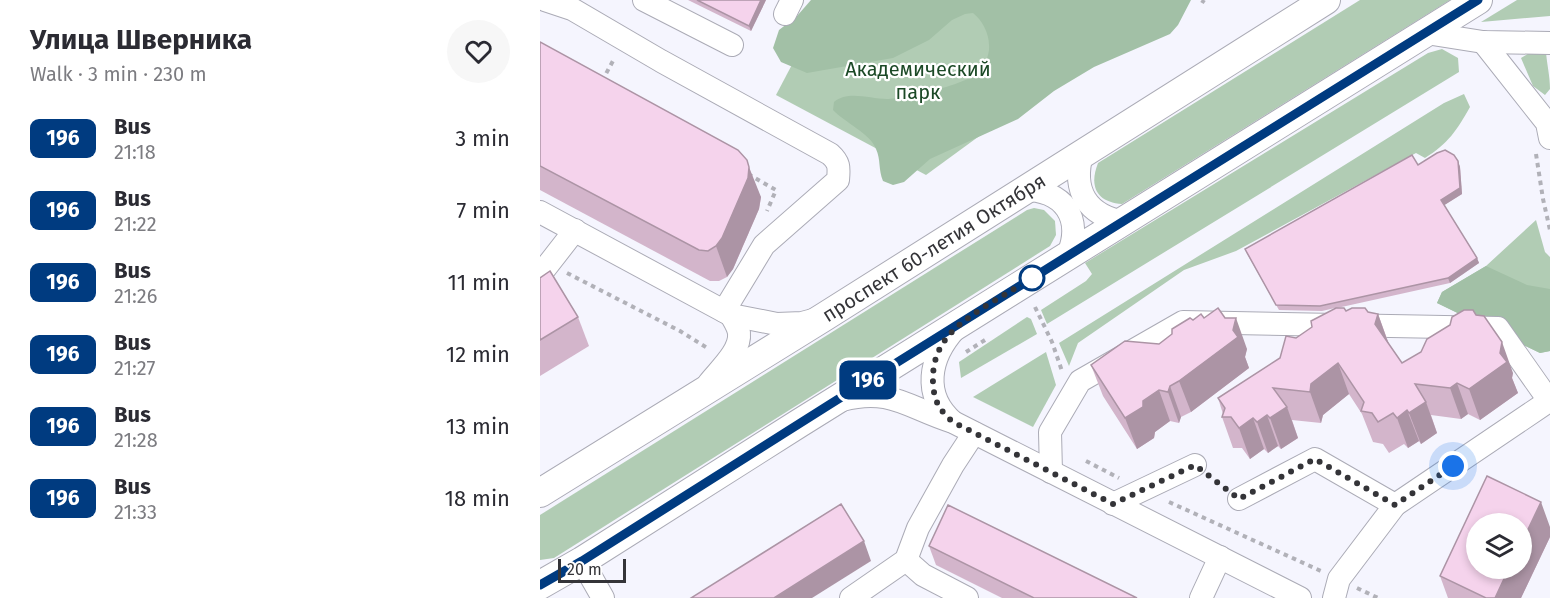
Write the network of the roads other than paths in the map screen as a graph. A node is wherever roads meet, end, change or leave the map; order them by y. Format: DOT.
graph roads {
  1 [pos="545,0"];
  2 [pos="644,0"];
  3 [pos="1326,0"];
  4 [pos="1478,0"];
  5 [pos="1426,33"];
  6 [pos="1483,42"];
  7 [pos="1550,43"];
  8 [pos="732,45"];
  9 [pos="1549,127"];
  10 [pos="1082,154"];
  11 [pos="1024,190"];
  12 [pos="540,212"];
  13 [pos="1125,222"];
  14 [pos="575,230"];
  15 [pos="1068,255"];
  16 [pos="544,269"];
  17 [pos="727,313"];
  18 [pos="824,317"];
  19 [pos="960,322"];
  20 [pos="702,393"];
  21 [pos="1549,402"];
  22 [pos="832,403"];
  23 [pos="953,422"];
  24 [pos="974,433"];
  25 [pos="1195,465"];
  26 [pos="1051,472"];
  27 [pos="540,494"];
  28 [pos="1239,499"];
  29 [pos="1113,504"];
  30 [pos="1395,505"];
  31 [pos="1220,557"];
  32 [pos="906,560"];
  33 [pos="556,573"];
  34 [pos="1337,589"];
  35 [pos="603,598"];
  36 [pos="851,598"];
  37 [pos="967,598"];
  38 [pos="1201,598"];
  39 [pos="1300,598"];
  1 -- 17 [label="street"];
  2 -- 8 [label="street"];
  3 -- 10 [label="main road, проспект 60-летия Октября"];
  4 -- 5 [label="main road"];
  5 -- 6 [label="street"];
  5 -- 13 [label="main road"];
  6 -- 7 [label="street"];
  6 -- 9 [label="street"];
  10 -- 11 [label="main road, проспект 60-летия Октября"];
  10 -- 13 [label="street"];
  11 -- 15 [label="street"];
  11 -- 18 [label="main road, проспект 60-летия Октября"];
  12 -- 14 [label="street"];
  13 -- 15 [label="main road"];
  14 -- 16 [label="street"];
  14 -- 17 [label="street"];
  15 -- 19 [label="main road"];
  17 -- 18 [label="street"];
  17 -- 20 [label="street"];
  18 -- 20 [label="main road, проспект 60-летия Октября"];
  19 -- 22 [label="main road"];
  19 -- 23 [label="street"];
  20 -- 27 [label="main road, проспект 60-летия Октября"];
  21 -- 26 [label="street"];
  21 -- 30 [label="street"];
  22 -- 23 [label="street"];
  22 -- 33 [label="main road"];
  23 -- 24 [label="street"];
  24 -- 26 [label="street"];
  24 -- 32 [label="street"];
  25 -- 29 [label="street"];
  26 -- 29 [label="street"];
  28 -- 30 [label="street"];
  29 -- 31 [label="street"];
  30 -- 34 [label="street"];
  31 -- 38 [label="street"];
  31 -- 39 [label="street"];
  32 -- 36 [label="street"];
  32 -- 37 [label="street"];
  33 -- 35 [label="street"];
}
